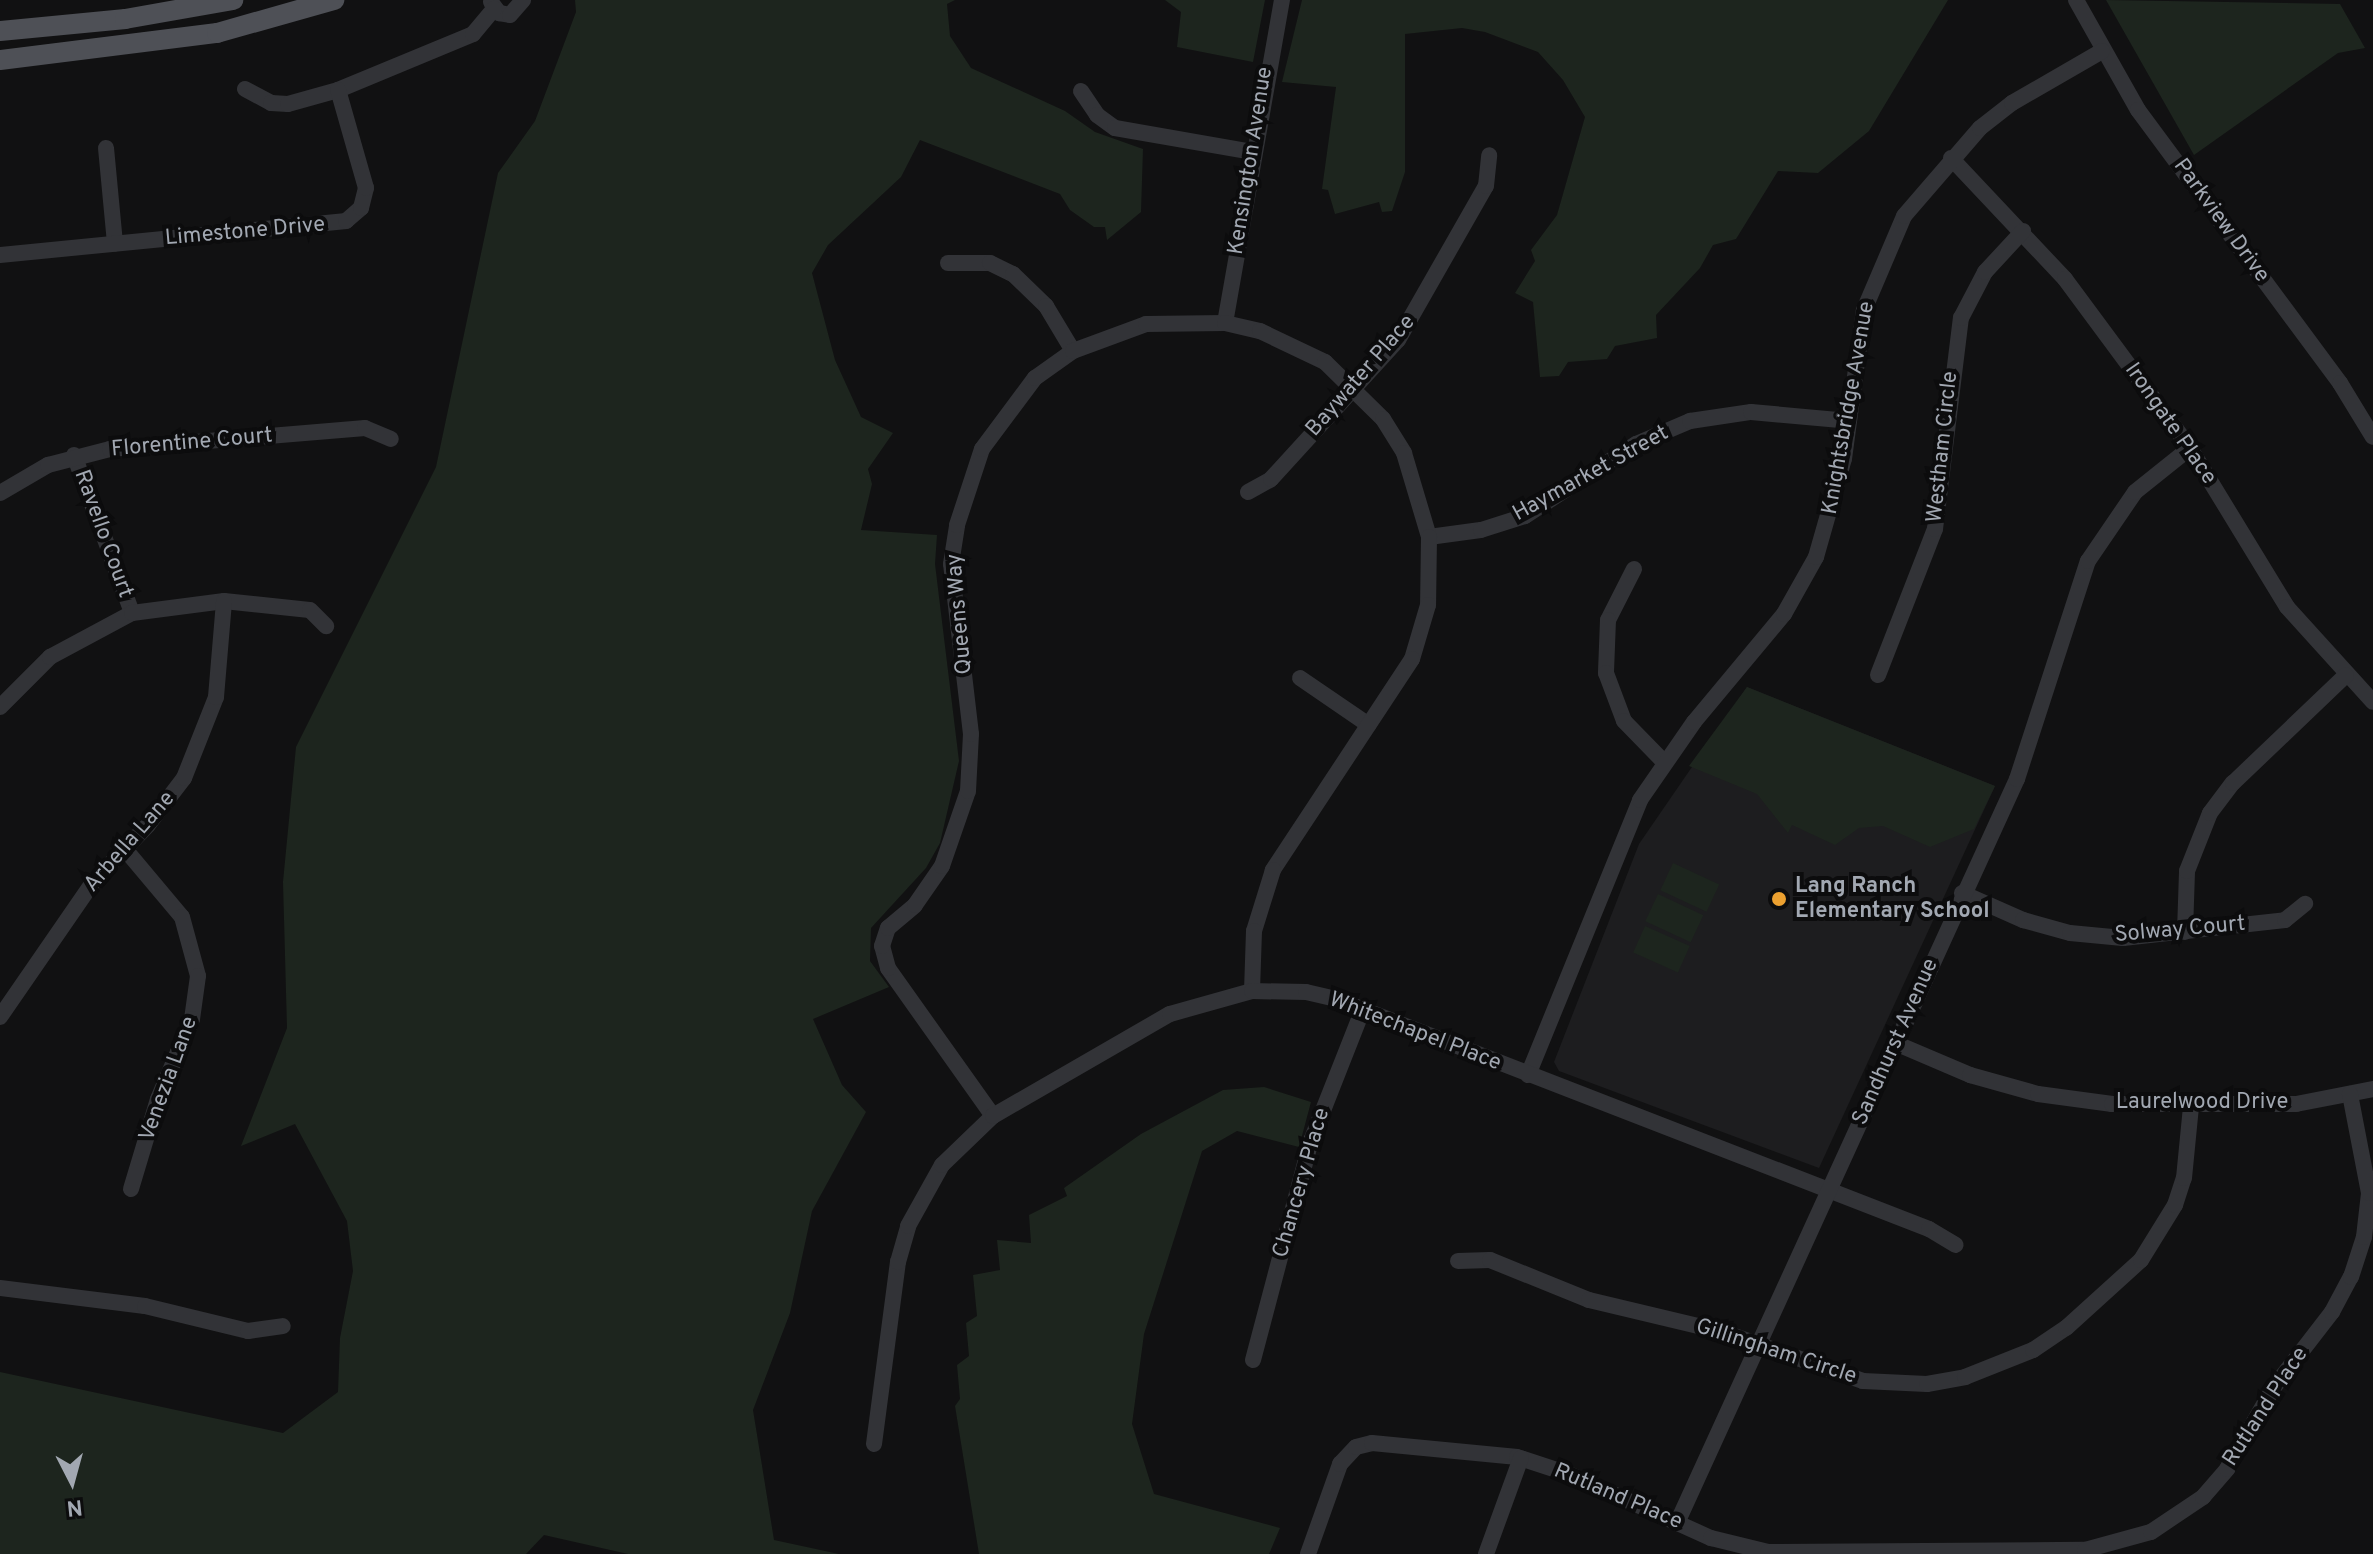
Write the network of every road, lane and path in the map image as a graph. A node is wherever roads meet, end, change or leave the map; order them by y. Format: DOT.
graph roads {
  1 [pos="233,0"];
  2 [pos="334,0"];
  3 [pos="523,0"];
  4 [pos="1282,0"];
  5 [pos="2076,0"];
  6 [pos="498,8"];
  7 [pos="0,31"];
  8 [pos="2102,51"];
  9 [pos="0,60"];
  10 [pos="245,89"];
  11 [pos="338,90"];
  12 [pos="1081,91"];
  13 [pos="106,148"];
  14 [pos="1252,152"];
  15 [pos="1489,155"];
  16 [pos="1951,158"];
  17 [pos="2023,231"];
  18 [pos="115,244"];
  19 [pos="0,255"];
  20 [pos="948,263"];
  21 [pos="1225,323"];
  22 [pos="1073,351"];
  23 [pos="1355,386"];
  24 [pos="1849,421"];
  25 [pos="2373,437"];
  26 [pos="391,439"];
  27 [pos="2190,448"];
  28 [pos="74,455"];
  29 [pos="1248,492"];
  30 [pos="0,493"];
  31 [pos="1429,537"];
  32 [pos="1634,569"];
  33 [pos="224,601"];
  34 [pos="132,613"];
  35 [pos="326,626"];
  36 [pos="1878,675"];
  37 [pos="2346,675"];
  38 [pos="1300,678"];
  39 [pos="2373,702"];
  40 [pos="0,707"];
  41 [pos="1369,725"];
  42 [pos="1664,762"];
  43 [pos="124,848"];
  44 [pos="1962,893"];
  45 [pos="2305,904"];
  46 [pos="2185,932"];
  47 [pos="1252,991"];
  48 [pos="1363,1009"];
  49 [pos="0,1017"];
  50 [pos="1895,1043"];
  51 [pos="1528,1075"];
  52 [pos="2373,1089"];
  53 [pos="2350,1094"];
  54 [pos="2191,1107"];
  55 [pos="993,1116"];
  56 [pos="131,1189"];
  57 [pos="1831,1190"];
  58 [pos="1956,1245"];
  59 [pos="1458,1261"];
  60 [pos="0,1288"];
  61 [pos="283,1326"];
  62 [pos="1759,1347"];
  63 [pos="1253,1360"];
  64 [pos="874,1444"];
  65 [pos="1521,1458"];
  66 [pos="1677,1523"];
  67 [pos="1308,1554"];
  68 [pos="1486,1554"];
  1 -- 7 [label="main road"];
  2 -- 9 [label="main road"];
  3 -- 6 [label="street"];
  4 -- 14 [label="street, Kensington Avenue"];
  5 -- 8 [label="street, Parkview Drive"];
  6 -- 11 [label="street"];
  8 -- 16 [label="street, Knightsbridge Avenue"];
  8 -- 25 [label="street, Parkview Drive"];
  10 -- 11 [label="street"];
  11 -- 18 [label="street, Limestone Drive"];
  12 -- 14 [label="street"];
  13 -- 18 [label="street"];
  14 -- 21 [label="street, Kensington Avenue"];
  15 -- 23 [label="street, Baywater Place"];
  16 -- 17 [label="street, Irongate Place"];
  16 -- 24 [label="street, Knightsbridge Avenue"];
  17 -- 27 [label="street, Irongate Place"];
  17 -- 36 [label="street, Westham Circle"];
  18 -- 19 [label="street, Limestone Drive"];
  20 -- 22 [label="street"];
  21 -- 22 [label="street, Queens Way"];
  21 -- 23 [label="street, Queens Way"];
  22 -- 55 [label="street, Queens Way"];
  23 -- 29 [label="street, Baywater Place"];
  23 -- 31 [label="street, Queens Way"];
  24 -- 31 [label="street, Haymarket Street"];
  24 -- 42 [label="street, Knightsbridge Avenue"];
  26 -- 28 [label="street, Florentine Court"];
  27 -- 37 [label="street, Irongate Place"];
  27 -- 44 [label="street, Sandhurst Avenue"];
  28 -- 30 [label="street, Florentine Court"];
  28 -- 34 [label="street, Ravello Court"];
  31 -- 41 [label="street, Queens Way"];
  32 -- 42 [label="street"];
  33 -- 34 [label="street"];
  33 -- 35 [label="street"];
  33 -- 43 [label="street, Arbella Lane"];
  34 -- 40 [label="street"];
  37 -- 39 [label="street, Irongate Place"];
  37 -- 46 [label="street"];
  38 -- 41 [label="street"];
  41 -- 47 [label="street, Queens Way"];
  42 -- 51 [label="street, Knightsbridge Avenue"];
  43 -- 49 [label="street, Arbella Lane"];
  43 -- 56 [label="street, Venezia Lane"];
  44 -- 46 [label="street, Solway Court"];
  44 -- 50 [label="street, Sandhurst Avenue"];
  45 -- 46 [label="street, Solway Court"];
  47 -- 48 [label="street, Whitechapel Place"];
  47 -- 55 [label="street, Whitechapel Place"];
  48 -- 51 [label="street, Whitechapel Place"];
  48 -- 63 [label="street, Chancery Place"];
  50 -- 54 [label="street, Laurelwood Drive"];
  50 -- 57 [label="street, Sandhurst Avenue"];
  51 -- 57 [label="street, Whitechapel Place"];
  52 -- 53 [label="street, Laurelwood Drive"];
  53 -- 54 [label="street, Laurelwood Drive"];
  53 -- 66 [label="street, Rutland Place"];
  54 -- 62 [label="street, Gillingham Circle"];
  55 -- 64 [label="street, Whitechapel Place"];
  57 -- 58 [label="street, Whitechapel Place"];
  57 -- 62 [label="street, Sandhurst Avenue"];
  59 -- 62 [label="street, Gillingham Circle"];
  60 -- 61 [label="street"];
  62 -- 66 [label="street, Sandhurst Avenue"];
  65 -- 66 [label="street, Rutland Place"];
  65 -- 67 [label="street, Rutland Place"];
  65 -- 68 [label="street"];
}
